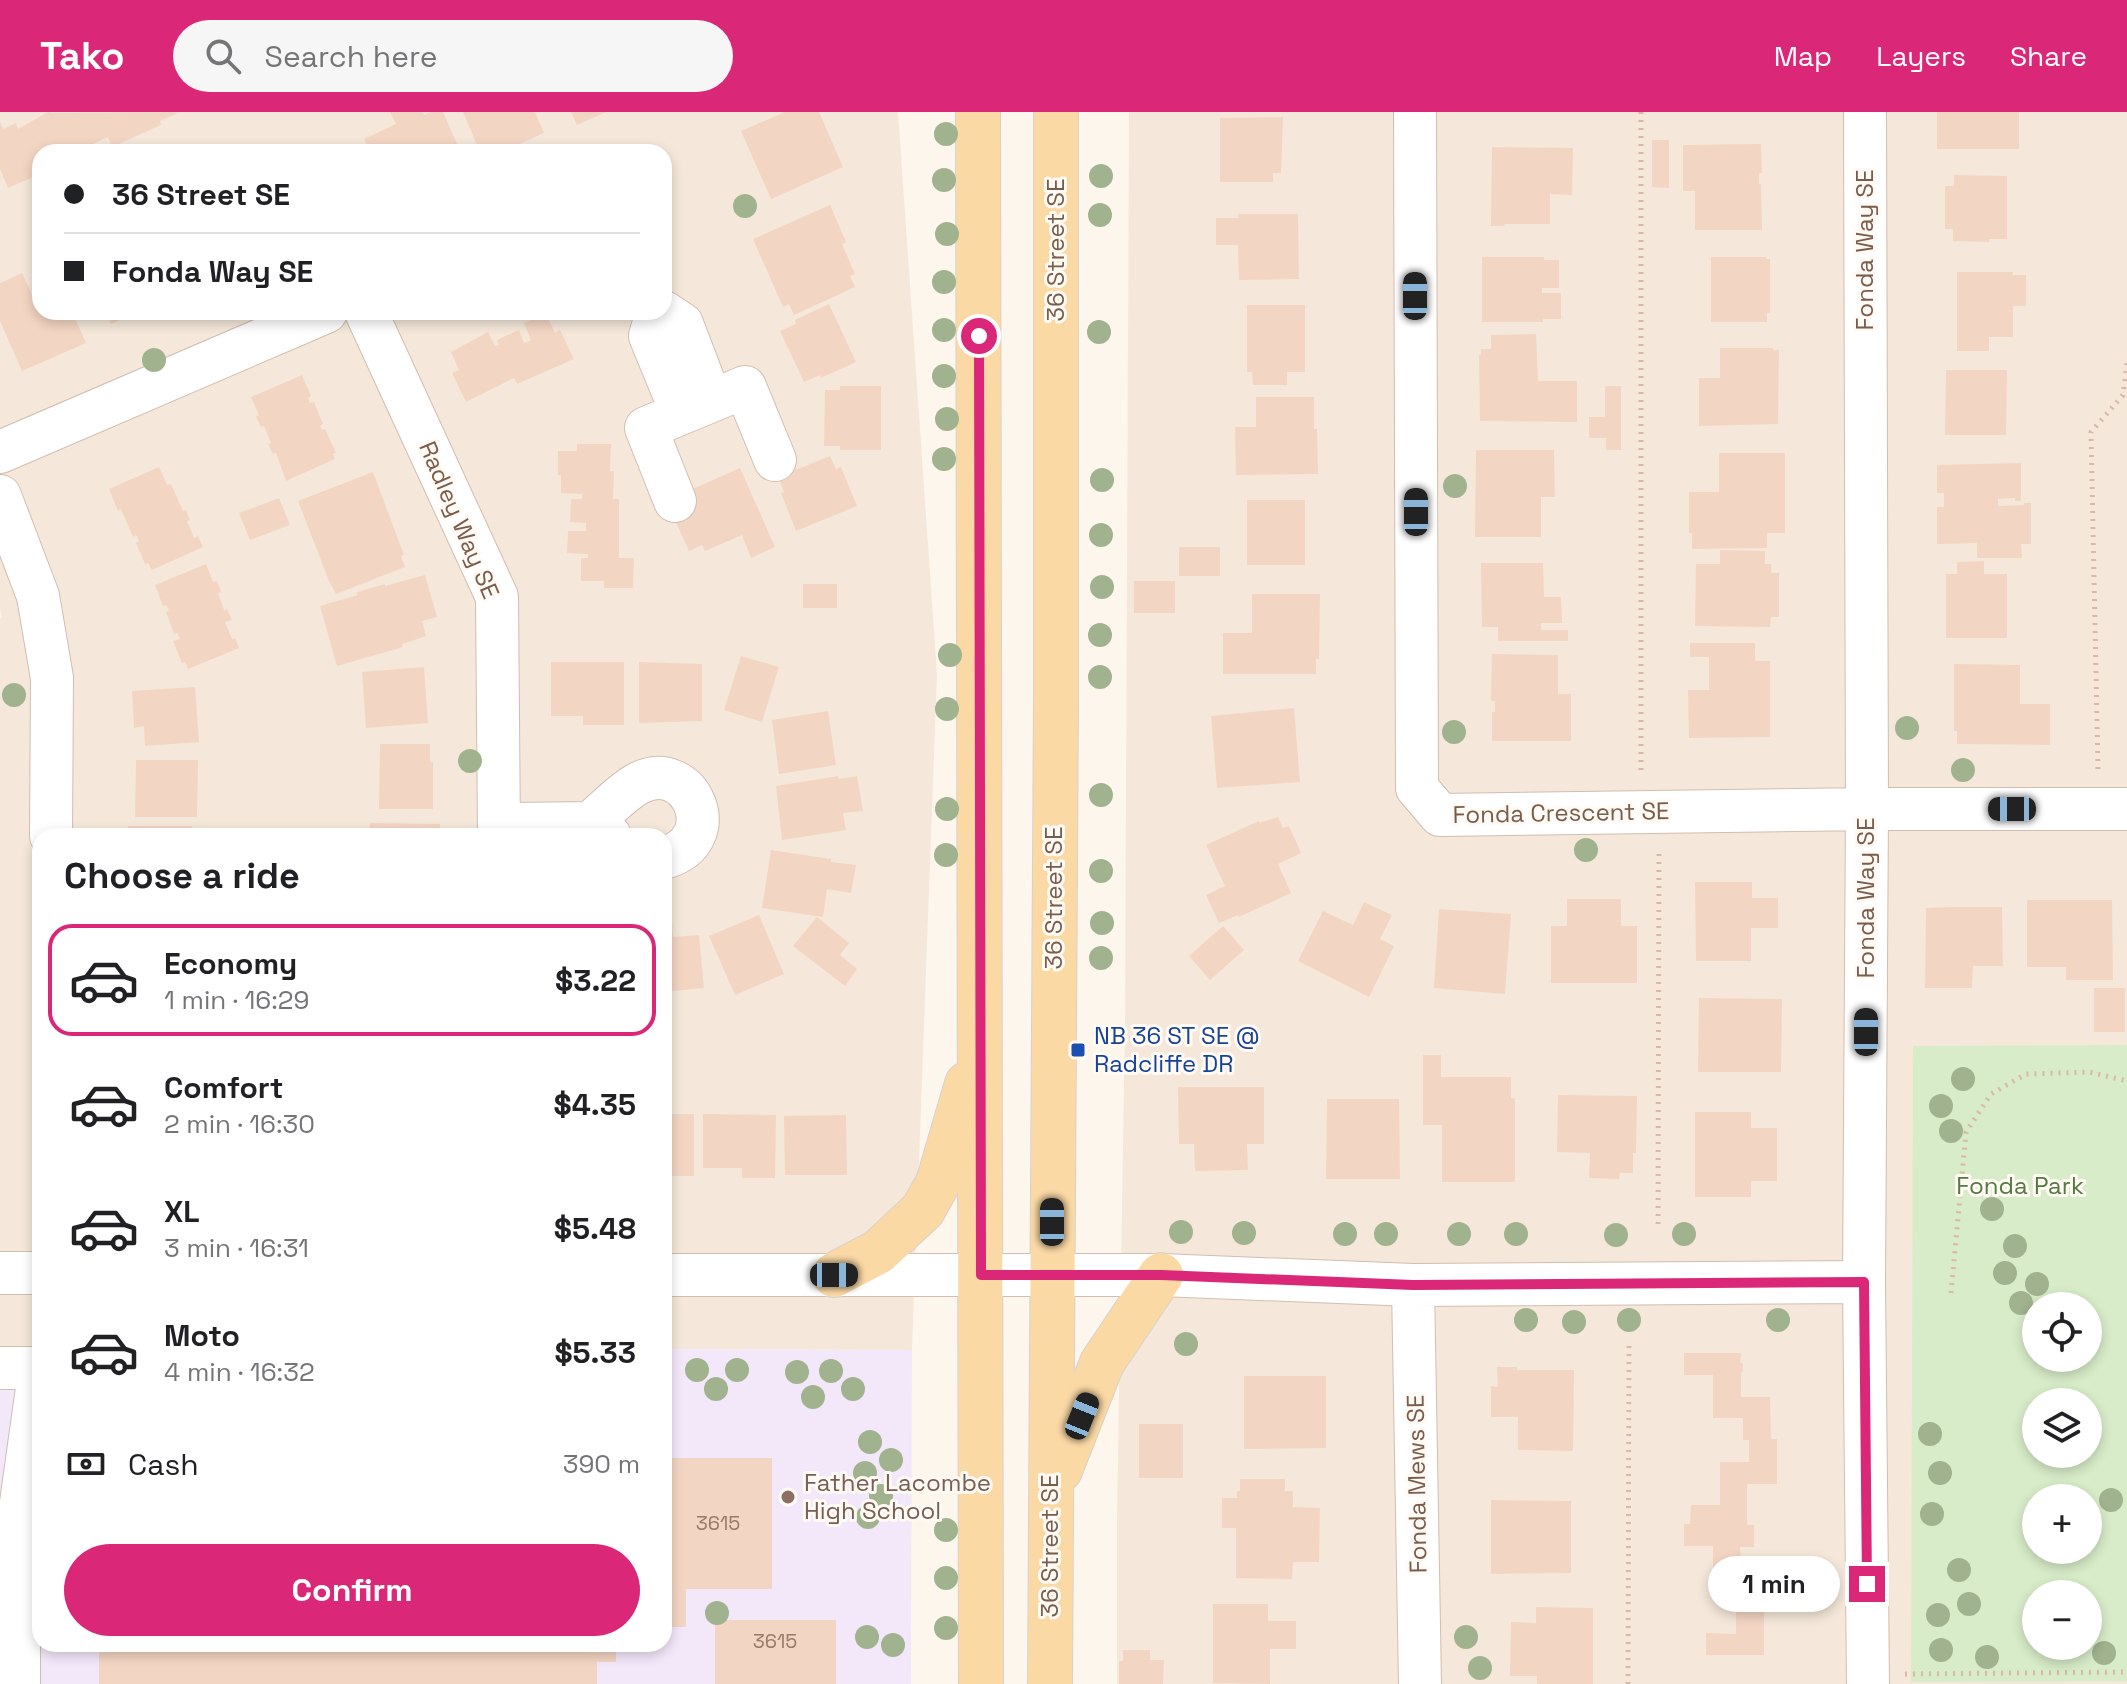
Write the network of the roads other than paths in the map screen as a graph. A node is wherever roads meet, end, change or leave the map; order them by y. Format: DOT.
graph roads {
  1 [pos="978,112"];
  2 [pos="1056,112"];
  3 [pos="1415,112"];
  4 [pos="1865,112"];
  5 [pos="672,317"];
  6 [pos="307,320"];
  7 [pos="370,320"];
  8 [pos="655,320"];
  9 [pos="698,400"];
  10 [pos="0,452"];
  11 [pos="775,460"];
  12 [pos="0,496"];
  13 [pos="675,501"];
  14 [pos="1867,809"];
  15 [pos="2113,809"];
  16 [pos="51,828"];
  17 [pos="499,828"];
  18 [pos="602,828"];
  19 [pos="672,856"];
  20 [pos="981,1040"];
  21 [pos="0,1273"];
  22 [pos="32,1273"];
  23 [pos="672,1275"];
  24 [pos="834,1275"];
  25 [pos="981,1275"];
  26 [pos="1052,1275"];
  27 [pos="1161,1275"];
  28 [pos="1864,1282"];
  29 [pos="1413,1285"];
  30 [pos="32,1367"];
  31 [pos="0,1368"];
  32 [pos="32,1424"];
  33 [pos="1050,1495"];
  34 [pos="1868,1679"];
  35 [pos="19,1684"];
  36 [pos="981,1684"];
  37 [pos="1050,1684"];
  38 [pos="1420,1684"];
  1 -- 20 [label="main road"];
  2 -- 26 [label="main road, 36 Street SE"];
  3 -- 14 [label="street, Fonda Crescent SE"];
  4 -- 14 [label="street, Fonda Way SE"];
  5 -- 9 [label="street"];
  6 -- 10 [label="street"];
  7 -- 17 [label="street, Radley Way SE"];
  8 -- 9 [label="street"];
  9 -- 11 [label="street"];
  9 -- 13 [label="street"];
  12 -- 16 [label="street"];
  14 -- 15 [label="street, Fonda Crescent SE"];
  14 -- 28 [label="street, Fonda Way SE"];
  18 -- 19 [label="street"];
  20 -- 24 [label="main road"];
  20 -- 25 [label="main road"];
  21 -- 22 [label="street"];
  23 -- 24 [label="street"];
  24 -- 25 [label="street"];
  25 -- 26 [label="street"];
  25 -- 36 [label="main road"];
  26 -- 27 [label="street"];
  26 -- 33 [label="main road, 36 Street SE"];
  27 -- 29 [label="street"];
  27 -- 33 [label="main road"];
  28 -- 29 [label="street"];
  28 -- 34 [label="street, Fonda Way SE"];
  29 -- 38 [label="street, Fonda Mews SE"];
  30 -- 31 [label="street"];
  32 -- 35 [label="street"];
  33 -- 37 [label="main road, 36 Street SE"];
}
